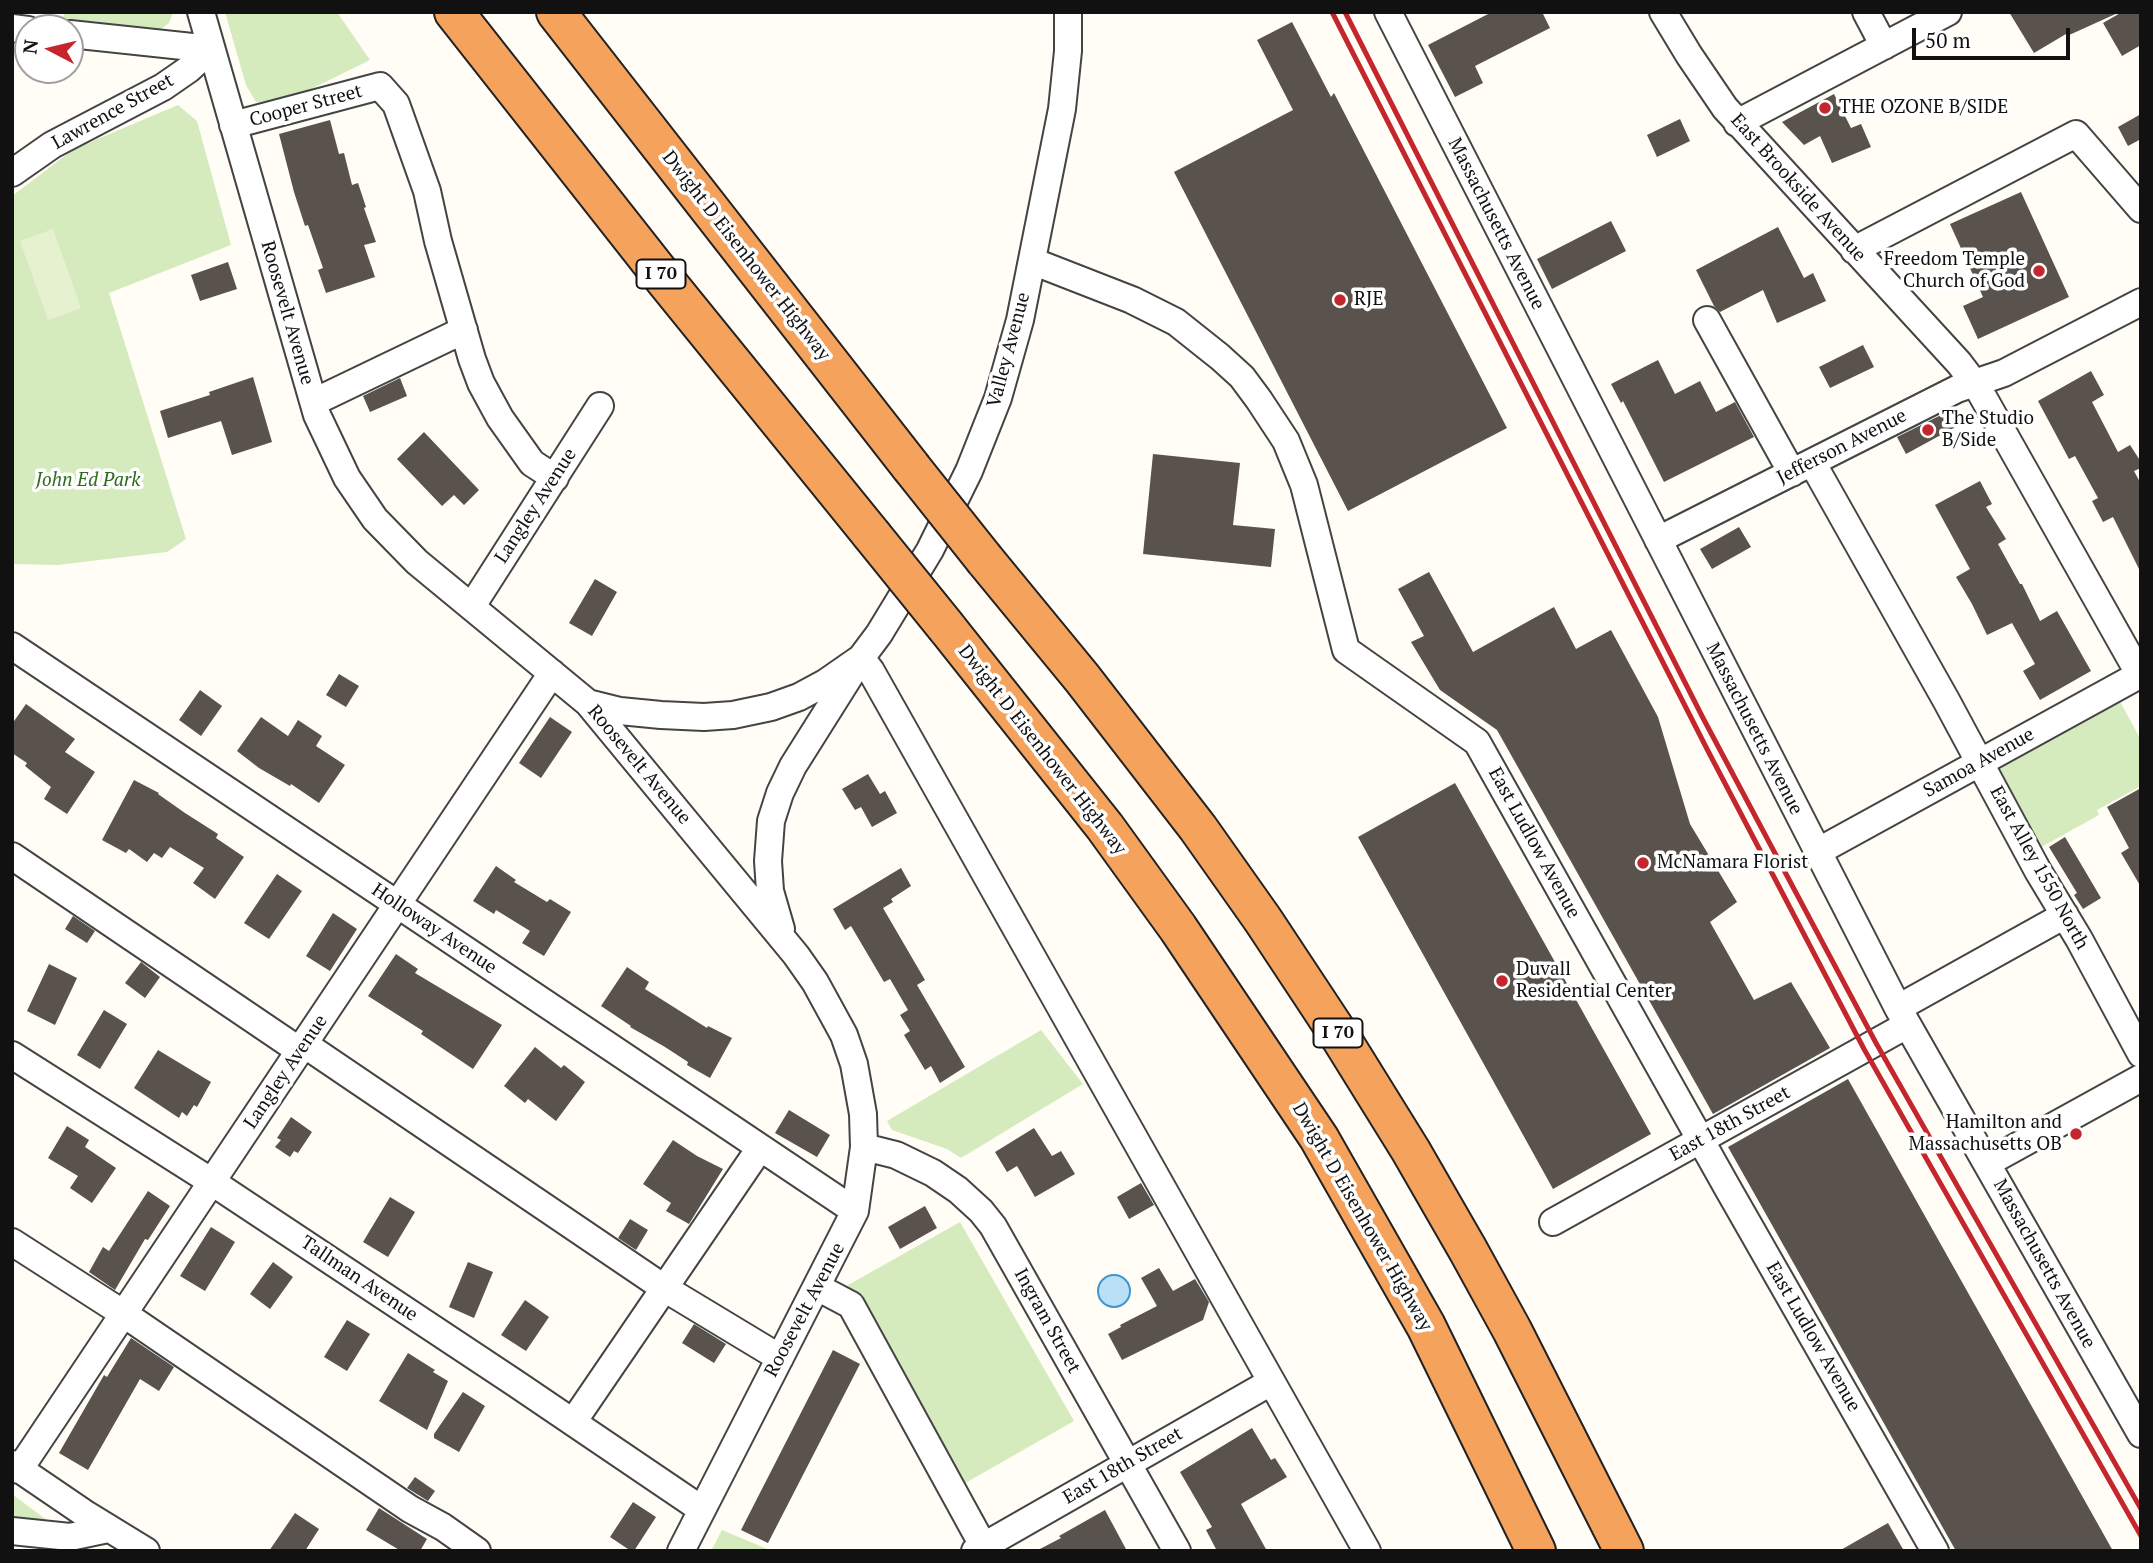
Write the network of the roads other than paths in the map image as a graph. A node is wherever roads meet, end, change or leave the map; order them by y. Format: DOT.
graph roads {
  1 [pos="201,12"];
  2 [pos="454,12"];
  3 [pos="556,12"];
  4 [pos="1068,12"];
  5 [pos="1388,12"];
  6 [pos="1663,12"];
  7 [pos="1866,12"];
  8 [pos="1948,12"];
  9 [pos="84,35"];
  10 [pos="1884,46"];
  11 [pos="211,49"];
  12 [pos="1737,123"];
  13 [pos="233,125"];
  14 [pos="12,173"];
  15 [pos="2141,209"];
  16 [pos="1854,250"];
  17 [pos="1032,261"];
  18 [pos="2138,312"];
  19 [pos="1707,320"];
  20 [pos="464,330"];
  21 [pos="1974,382"];
  22 [pos="314,402"];
  23 [pos="600,406"];
  24 [pos="1802,468"];
  25 [pos="555,478"];
  26 [pos="1658,540"];
  27 [pos="471,606"];
  28 [pos="12,646"];
  29 [pos="861,658"];
  30 [pos="552,673"];
  31 [pos="2140,675"];
  32 [pos="588,703"];
  33 [pos="1980,763"];
  34 [pos="1817,852"];
  35 [pos="12,856"];
  36 [pos="398,905"];
  37 [pos="2064,915"];
  38 [pos="784,940"];
  39 [pos="1903,1016"];
  40 [pos="302,1047"];
  41 [pos="2141,1054"];
  42 [pos="12,1055"];
  43 [pos="2141,1078"];
  44 [pos="1701,1140"];
  45 [pos="864,1147"];
  46 [pos="760,1148"];
  47 [pos="1987,1163"];
  48 [pos="212,1182"];
  49 [pos="855,1211"];
  50 [pos="1553,1222"];
  51 [pos="12,1242"];
  52 [pos="817,1287"];
  53 [pos="664,1288"];
  54 [pos="124,1314"];
  55 [pos="779,1358"];
  56 [pos="1271,1382"];
  57 [pos="573,1422"];
  58 [pos="2141,1434"];
  59 [pos="1128,1464"];
  60 [pos="16,1467"];
  61 [pos="701,1509"];
  62 [pos="108,1529"];
  63 [pos="12,1531"];
  64 [pos="981,1549"];
  65 [pos="146,1551"];
  66 [pos="477,1551"];
  67 [pos="681,1551"];
  68 [pos="1177,1551"];
  69 [pos="1367,1551"];
  70 [pos="1536,1551"];
  71 [pos="1624,1551"];
  72 [pos="1936,1551"];
  1 -- 11 [label="street, Roosevelt Avenue"];
  2 -- 70 [label="highway, Dwight D Eisenhower Highway / I 70, bridge"];
  3 -- 71 [label="highway, Dwight D Eisenhower Highway / I 70, bridge"];
  4 -- 17 [label="street, Valley Avenue"];
  5 -- 26 [label="street, Massachusetts Avenue"];
  6 -- 12 [label="street, East Brookside Avenue"];
  7 -- 10 [label="street"];
  8 -- 10 [label="street"];
  9 -- 11 [label="street"];
  10 -- 12 [label="street"];
  11 -- 13 [label="street, Roosevelt Avenue"];
  11 -- 14 [label="street, Lawrence Street"];
  12 -- 16 [label="street, East Brookside Avenue"];
  13 -- 20 [label="street, Cooper Street"];
  13 -- 22 [label="street, Roosevelt Avenue"];
  15 -- 16 [label="street"];
  16 -- 21 [label="street, East Brookside Avenue"];
  17 -- 29 [label="street, Valley Avenue"];
  17 -- 44 [label="street, East Ludlow Avenue"];
  18 -- 21 [label="street, Jefferson Avenue"];
  19 -- 24 [label="street, East Alley 1550 North"];
  20 -- 22 [label="street"];
  20 -- 25 [label="street"];
  21 -- 24 [label="street, Jefferson Avenue"];
  21 -- 31 [label="street, East Brookside Avenue"];
  22 -- 27 [label="street, Roosevelt Avenue"];
  23 -- 25 [label="street, Langley Avenue"];
  24 -- 26 [label="street, Jefferson Avenue"];
  24 -- 33 [label="street, East Alley 1550 North"];
  25 -- 27 [label="street, Langley Avenue"];
  26 -- 34 [label="street, Massachusetts Avenue"];
  27 -- 30 [label="street, Roosevelt Avenue"];
  28 -- 36 [label="street, Holloway Avenue"];
  29 -- 32 [label="street, Valley Avenue"];
  29 -- 38 [label="street, Valley Avenue"];
  29 -- 56 [label="street"];
  30 -- 32 [label="street, Roosevelt Avenue"];
  30 -- 36 [label="street, Langley Avenue"];
  31 -- 33 [label="street, Samoa Avenue"];
  32 -- 38 [label="street, Roosevelt Avenue"];
  33 -- 34 [label="street, Samoa Avenue"];
  33 -- 37 [label="street, East Alley 1550 North"];
  34 -- 39 [label="street, Massachusetts Avenue"];
  35 -- 40 [label="street"];
  36 -- 40 [label="street, Langley Avenue"];
  36 -- 46 [label="street, Holloway Avenue"];
  37 -- 39 [label="street, East 18th Street"];
  37 -- 41 [label="street, East Alley 1550 North"];
  38 -- 45 [label="street, Roosevelt Avenue"];
  39 -- 44 [label="street, East 18th Street"];
  39 -- 47 [label="street, Massachusetts Avenue"];
  40 -- 48 [label="street, Langley Avenue"];
  40 -- 53 [label="street"];
  42 -- 48 [label="street, Tallman Avenue"];
  43 -- 47 [label="street"];
  44 -- 50 [label="street, East 18th Street"];
  44 -- 72 [label="street, East Ludlow Avenue"];
  45 -- 49 [label="street, Roosevelt Avenue"];
  45 -- 59 [label="street, Ingram Street"];
  46 -- 49 [label="street, Holloway Avenue"];
  46 -- 53 [label="street"];
  47 -- 58 [label="street, Massachusetts Avenue"];
  48 -- 54 [label="street, Langley Avenue"];
  48 -- 57 [label="street, Tallman Avenue"];
  49 -- 52 [label="street, Roosevelt Avenue"];
  51 -- 54 [label="street"];
  52 -- 55 [label="street, Roosevelt Avenue"];
  52 -- 64 [label="street"];
  53 -- 55 [label="street"];
  53 -- 57 [label="street"];
  54 -- 60 [label="street, Langley Avenue"];
  54 -- 66 [label="street"];
  55 -- 61 [label="street, Roosevelt Avenue"];
  56 -- 59 [label="street, East 18th Street"];
  56 -- 69 [label="street"];
  57 -- 61 [label="street, Tallman Avenue"];
  59 -- 64 [label="street, East 18th Street"];
  59 -- 68 [label="street, Ingram Street"];
  60 -- 62 [label="street"];
  61 -- 67 [label="street, Roosevelt Avenue"];
  62 -- 63 [label="street"];
  62 -- 65 [label="street"];
}
